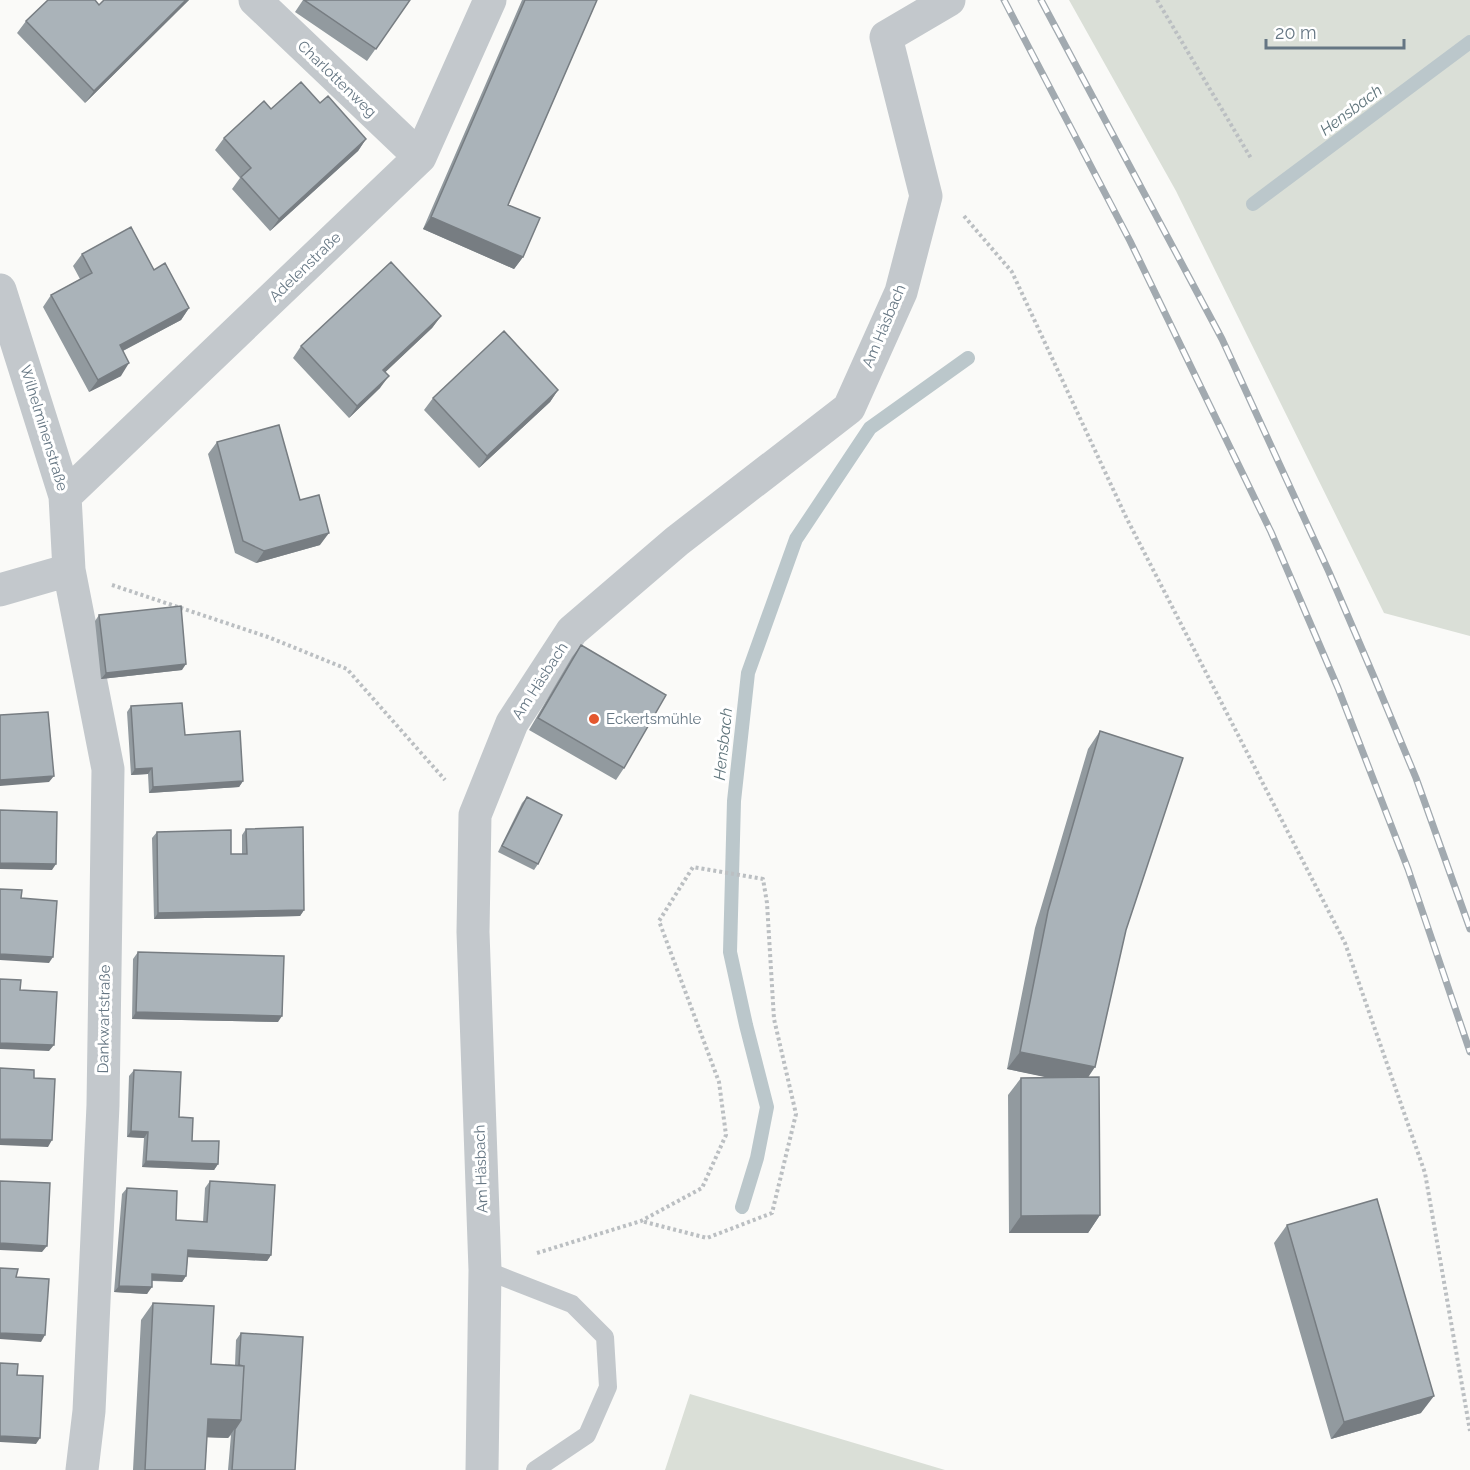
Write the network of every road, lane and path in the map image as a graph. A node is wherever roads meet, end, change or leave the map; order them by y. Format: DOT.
graph roads {
  1 [pos="255,0"];
  2 [pos="490,0"];
  3 [pos="949,0"];
  4 [pos="1157,0"];
  5 [pos="420,158"];
  6 [pos="1252,160"];
  7 [pos="926,196"];
  8 [pos="0,290"];
  9 [pos="65,496"];
  10 [pos="69,570"];
  11 [pos="0,590"];
  12 [pos="475,814"];
  13 [pos="641,1221"];
  14 [pos="484,1270"];
  15 [pos="1470,1431"];
  16 [pos="82,1470"];
  17 [pos="482,1470"];
  18 [pos="535,1470"];
  1 -- 5 [label="street, Charlottenweg"];
  2 -- 5 [label="street, Adelenstraße"];
  3 -- 7 [label="street, Am Häsbach"];
  4 -- 6 [label="path"];
  5 -- 9 [label="street, Adelenstraße"];
  7 -- 12 [label="street, Am Häsbach"];
  7 -- 15 [label="path"];
  8 -- 9 [label="street, Wilhelminenstraße"];
  9 -- 10 [label="street, Wilhelminenstraße"];
  10 -- 11 [label="street"];
  10 -- 12 [label="path"];
  10 -- 16 [label="street, Dankwartstraße"];
  12 -- 14 [label="street, Am Häsbach"];
  13 -- 13 [label="path"];
  13 -- 14 [label="path"];
  14 -- 17 [label="street, Am Häsbach"];
  14 -- 18 [label="lane"];
}
